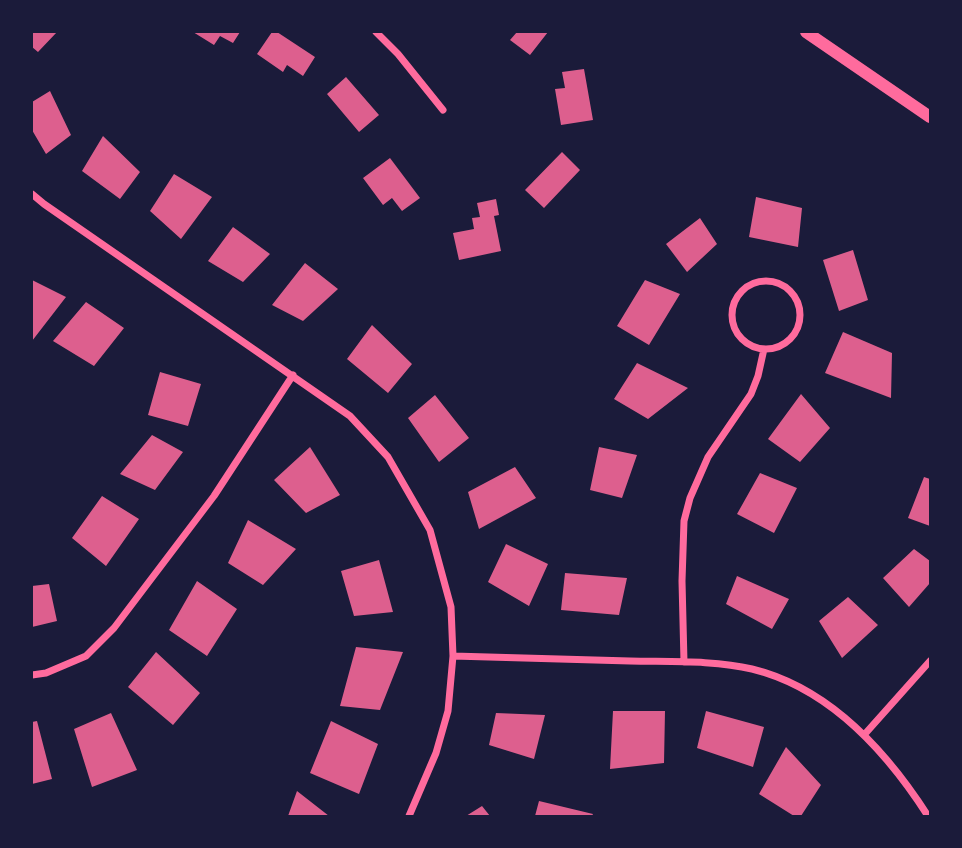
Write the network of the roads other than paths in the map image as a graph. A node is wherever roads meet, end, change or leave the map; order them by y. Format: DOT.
graph roads {
  1 [pos="376,32"];
  2 [pos="806,32"];
  3 [pos="443,110"];
  4 [pos="930,117"];
  5 [pos="32,194"];
  6 [pos="764,349"];
  7 [pos="293,375"];
  8 [pos="453,656"];
  9 [pos="930,661"];
  10 [pos="684,662"];
  11 [pos="32,675"];
  12 [pos="864,735"];
  13 [pos="409,817"];
  14 [pos="928,817"];
  1 -- 3 [label="street"];
  2 -- 4 [label="street"];
  5 -- 7 [label="street"];
  6 -- 6 [label="street"];
  6 -- 10 [label="street"];
  7 -- 8 [label="street"];
  7 -- 11 [label="street"];
  8 -- 10 [label="street"];
  8 -- 13 [label="street"];
  9 -- 12 [label="street"];
  10 -- 12 [label="street"];
  12 -- 14 [label="street"];
}
